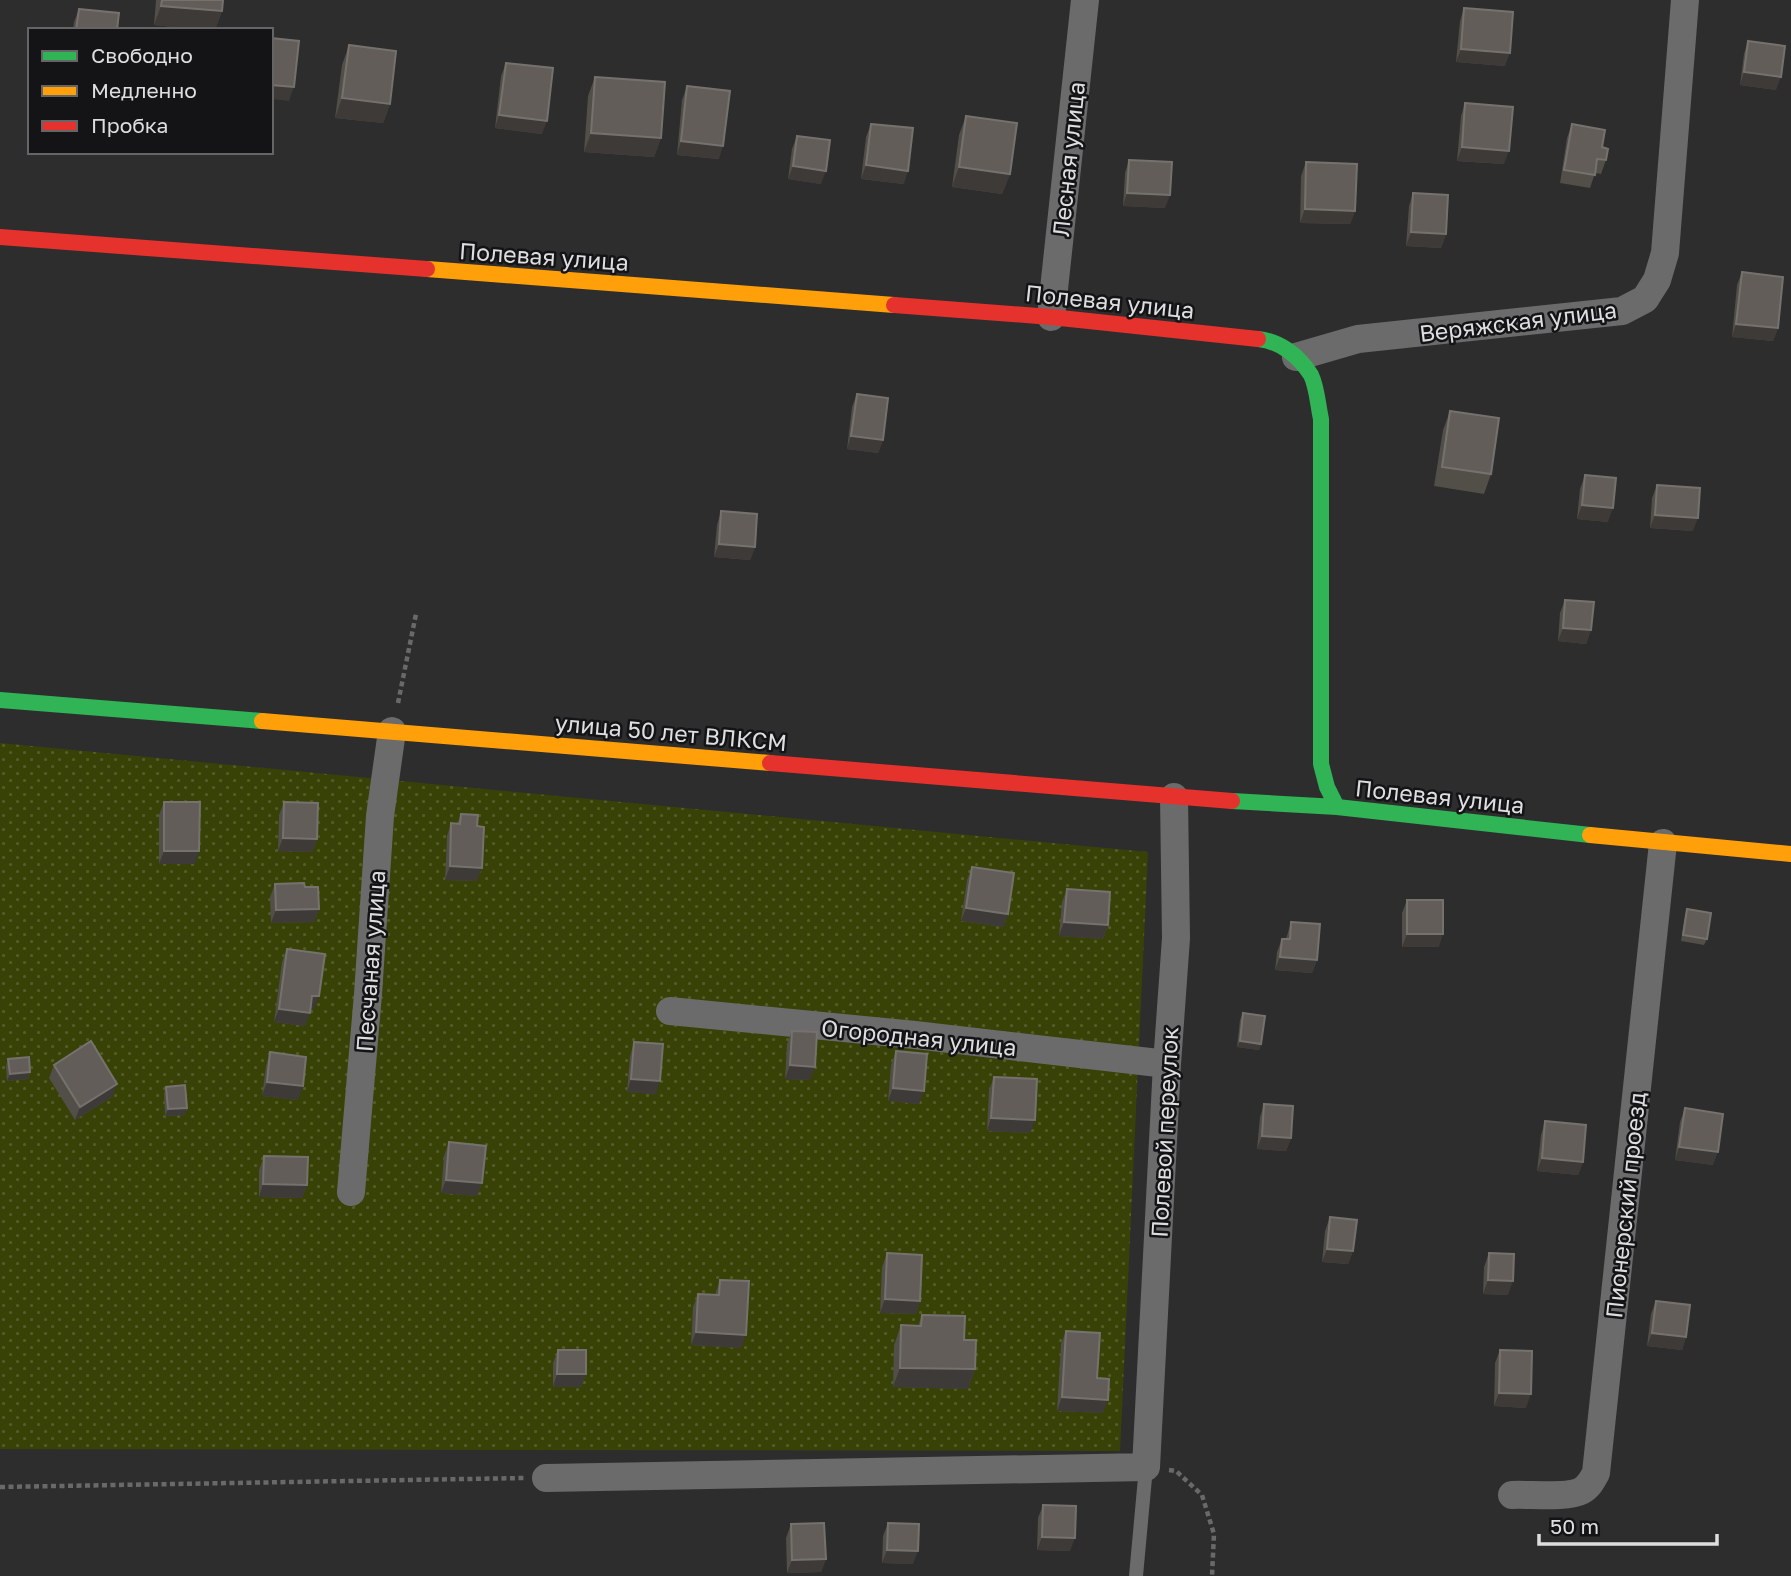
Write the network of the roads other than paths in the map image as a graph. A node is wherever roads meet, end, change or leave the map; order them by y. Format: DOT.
graph roads {
  1 [pos="1085,0"];
  2 [pos="1685,0"];
  3 [pos="0,237"];
  4 [pos="1051,317"];
  5 [pos="1296,356"];
  6 [pos="0,700"];
  7 [pos="392,731"];
  8 [pos="1174,797"];
  9 [pos="1337,807"];
  10 [pos="1663,843"];
  11 [pos="1791,854"];
  12 [pos="670,1011"];
  13 [pos="1167,1064"];
  14 [pos="351,1192"];
  15 [pos="1146,1467"];
  16 [pos="546,1478"];
  17 [pos="1512,1494"];
  18 [pos="1136,1576"];
  1 -- 4 [label="street, Лесная улица"];
  2 -- 5 [label="street, Веряжская улица"];
  3 -- 4 [label="street, Полевая улица"];
  4 -- 5 [label="street, Полевая улица"];
  5 -- 9 [label="street, Полевая улица"];
  6 -- 7 [label="street, улица 50 лет ВЛКСМ"];
  7 -- 8 [label="street, улица 50 лет ВЛКСМ"];
  7 -- 14 [label="street, Песчаная улица"];
  8 -- 9 [label="street, улица 50 лет ВЛКСМ"];
  8 -- 13 [label="street, Полевой переулок"];
  9 -- 10 [label="street, Полевая улица"];
  10 -- 11 [label="street, Полевая улица"];
  10 -- 17 [label="street, Пионерский проезд"];
  12 -- 13 [label="street, Огородная улица"];
  13 -- 15 [label="street, Полевой переулок"];
  15 -- 16 [label="street"];
  15 -- 18 [label="lane"];
}
